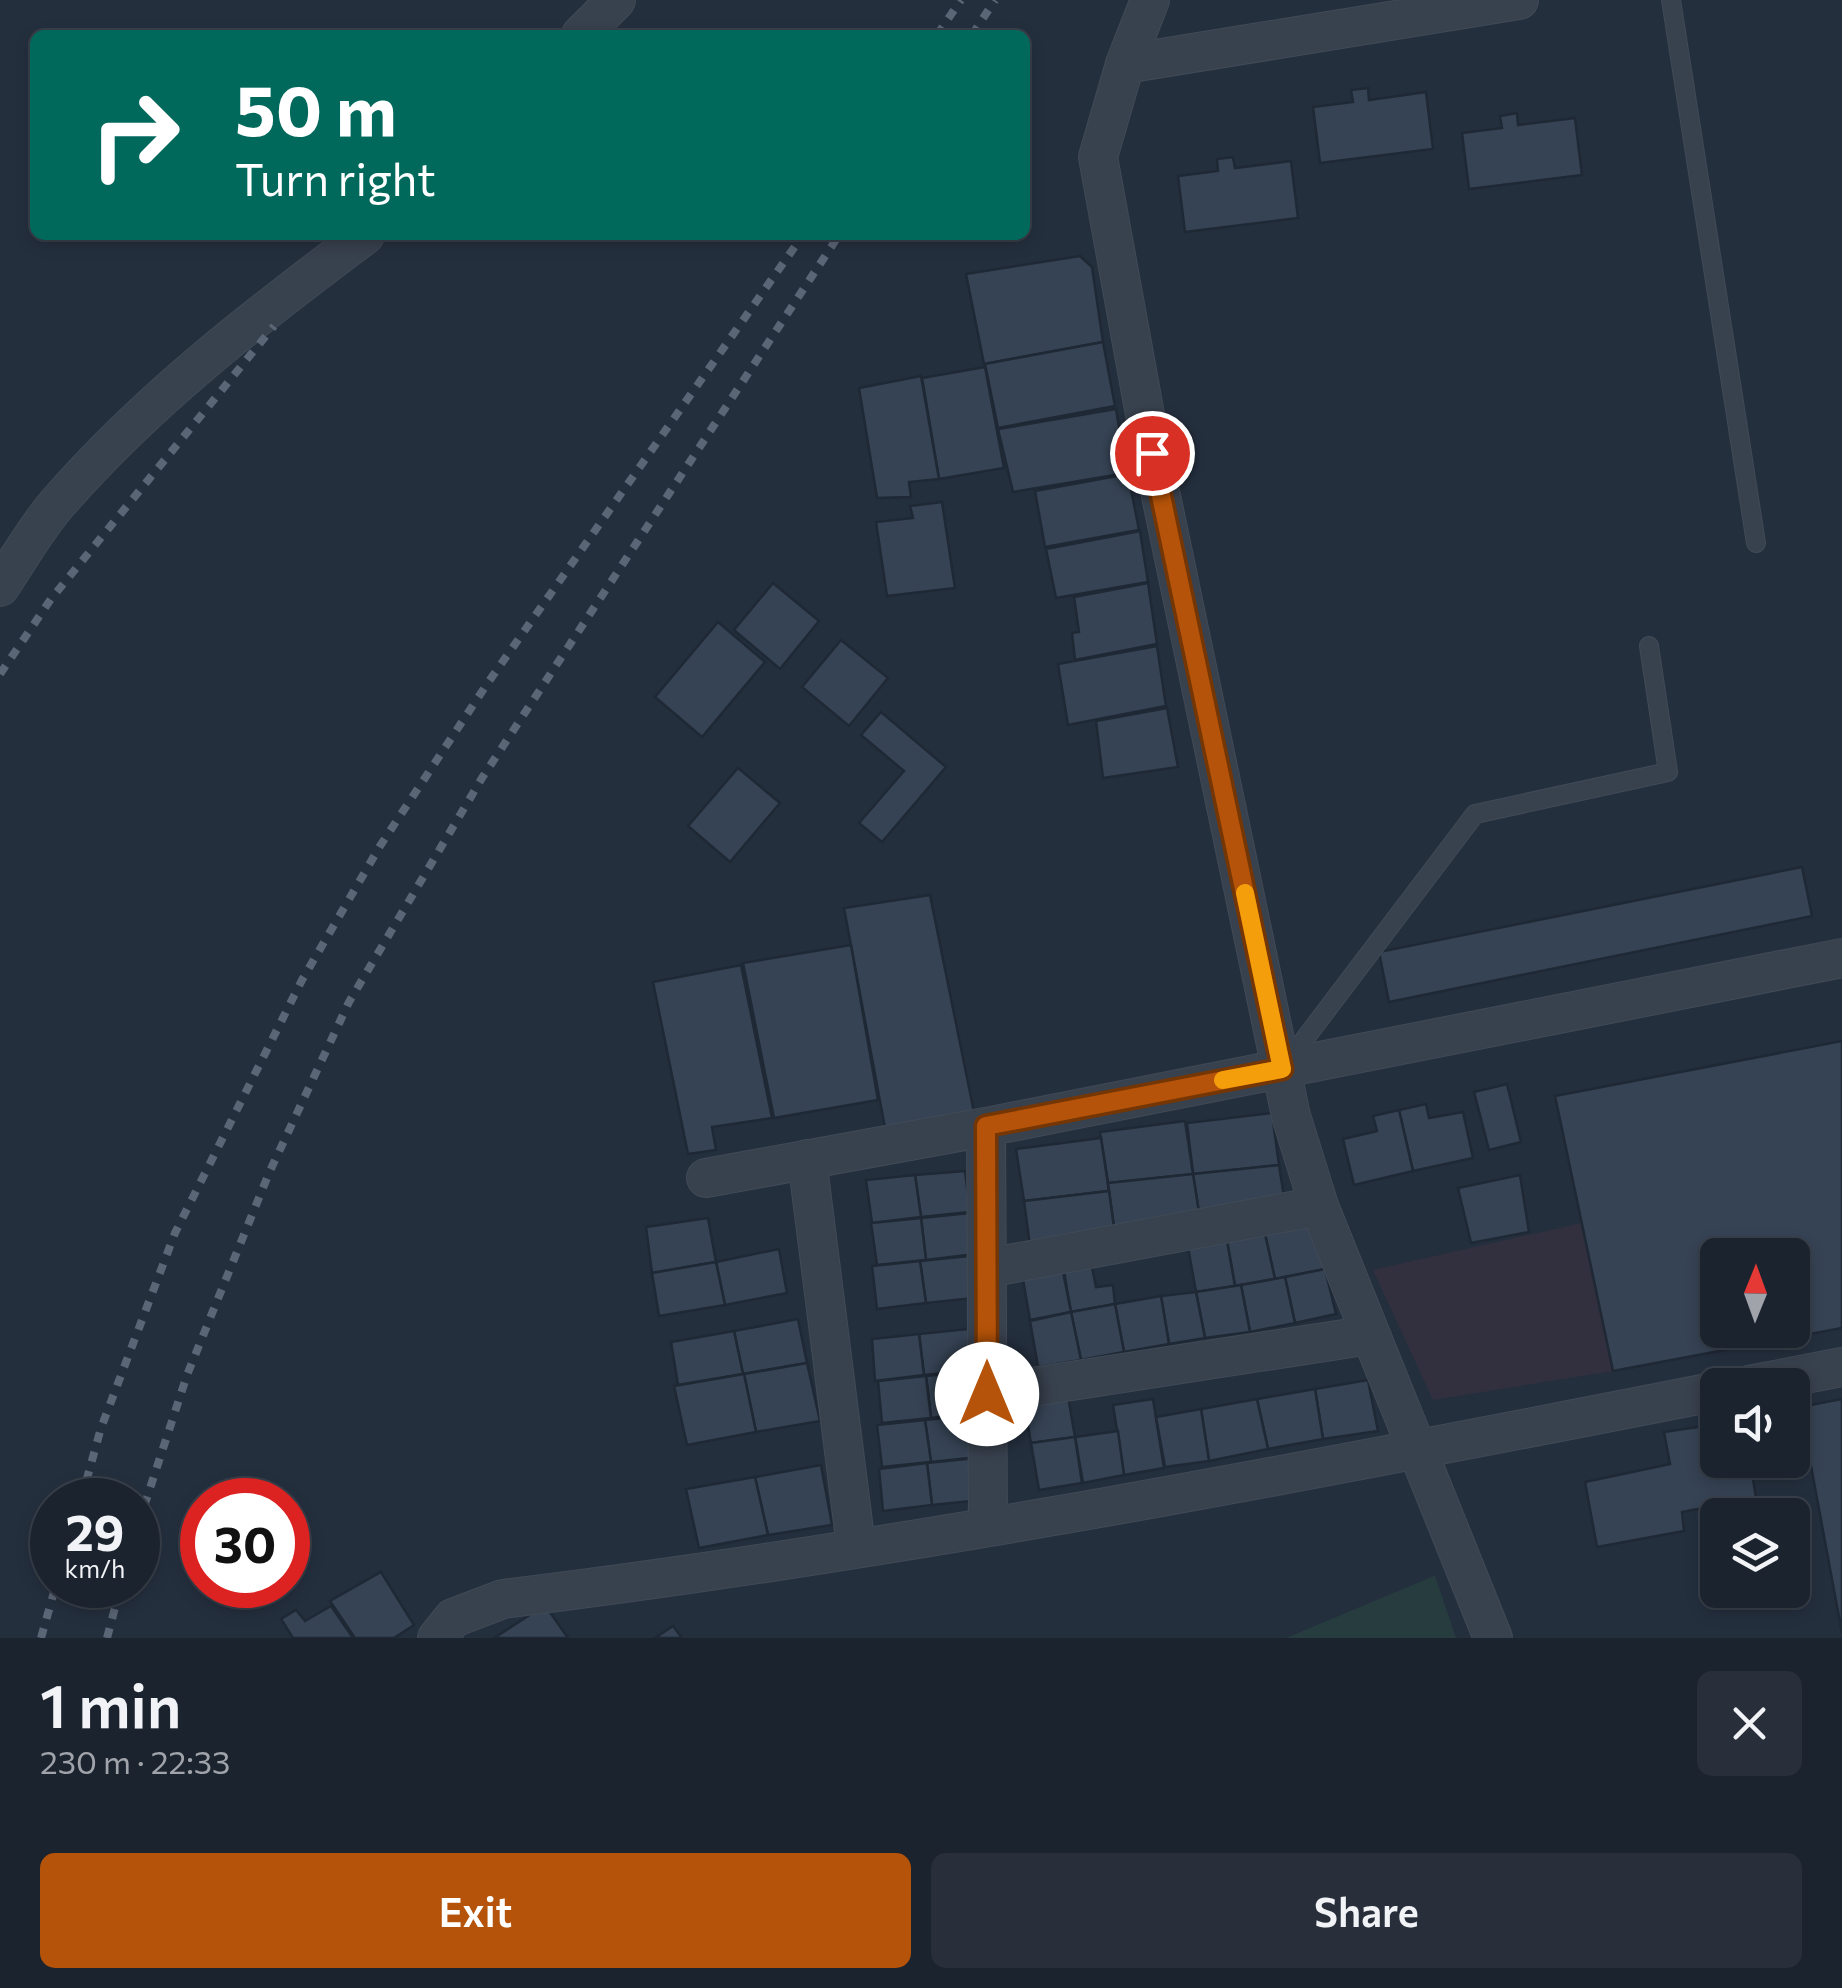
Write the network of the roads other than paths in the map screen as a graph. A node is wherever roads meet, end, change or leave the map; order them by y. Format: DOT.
graph roads {
  1 [pos="616,0"];
  2 [pos="1150,0"];
  3 [pos="1519,0"];
  4 [pos="1670,0"];
  5 [pos="586,30"];
  6 [pos="1125,64"];
  7 [pos="358,240"];
  8 [pos="1756,543"];
  9 [pos="0,587"];
  10 [pos="1650,646"];
  11 [pos="1842,958"];
  12 [pos="1282,1069"];
  13 [pos="986,1126"];
  14 [pos="807,1159"];
  15 [pos="706,1178"];
  16 [pos="1319,1206"];
  17 [pos="988,1268"];
  18 [pos="1370,1335"];
  19 [pos="1842,1367"];
  20 [pos="1810,1373"];
  21 [pos="987,1394"];
  22 [pos="1700,1395"];
  23 [pos="1419,1450"];
  24 [pos="988,1525"];
  25 [pos="856,1546"];
  26 [pos="437,1638"];
  27 [pos="1493,1638"];
  1 -- 5 [label="street"];
  2 -- 6 [label="street"];
  3 -- 6 [label="street"];
  4 -- 8 [label="lane"];
  6 -- 12 [label="street"];
  7 -- 9 [label="street"];
  10 -- 12 [label="lane"];
  11 -- 12 [label="street"];
  12 -- 13 [label="street"];
  12 -- 16 [label="street"];
  13 -- 14 [label="street"];
  13 -- 17 [label="street"];
  14 -- 15 [label="street"];
  14 -- 25 [label="street"];
  16 -- 17 [label="street"];
  16 -- 18 [label="street"];
  17 -- 21 [label="street"];
  18 -- 21 [label="street"];
  18 -- 23 [label="street"];
  19 -- 20 [label="street"];
  21 -- 24 [label="street"];
  22 -- 23 [label="street"];
  23 -- 24 [label="street"];
  23 -- 27 [label="street"];
  24 -- 25 [label="street"];
  25 -- 26 [label="street"];
}
